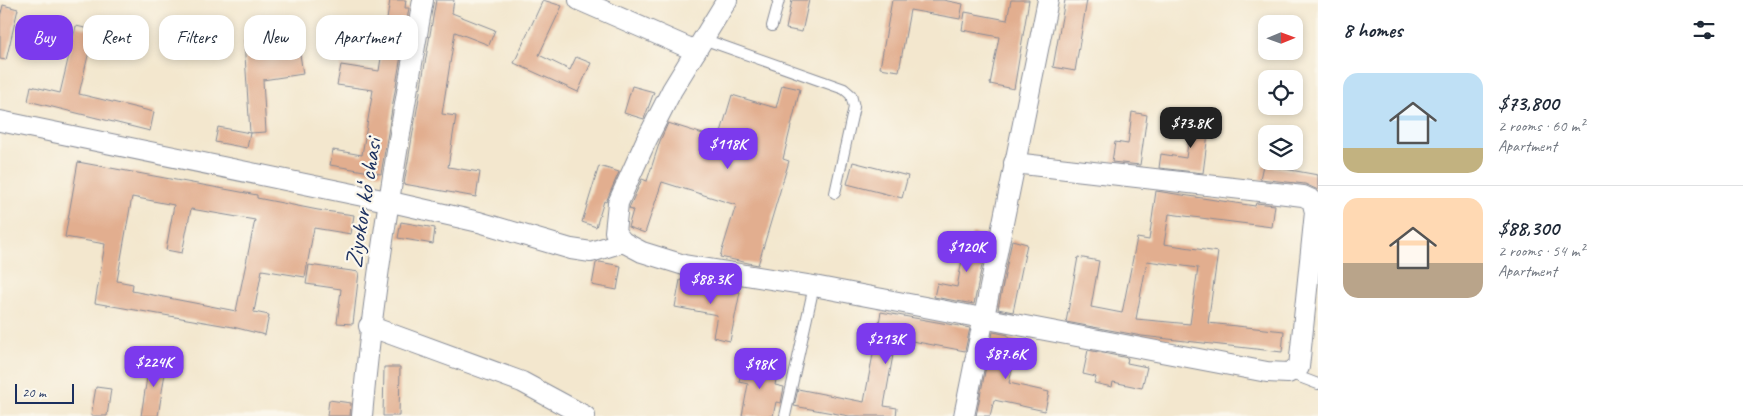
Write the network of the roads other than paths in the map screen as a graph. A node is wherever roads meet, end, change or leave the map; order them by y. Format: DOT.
graph roads {
  1 [pos="424,0"];
  2 [pos="579,0"];
  3 [pos="727,0"];
  4 [pos="779,0"];
  5 [pos="1048,0"];
  6 [pos="772,26"];
  7 [pos="700,45"];
  8 [pos="0,121"];
  9 [pos="1014,163"];
  10 [pos="835,193"];
  11 [pos="387,201"];
  12 [pos="623,242"];
  13 [pos="814,286"];
  14 [pos="982,318"];
  15 [pos="369,326"];
  16 [pos="1288,373"];
  17 [pos="1318,384"];
  18 [pos="362,416"];
  19 [pos="585,416"];
  20 [pos="785,416"];
  21 [pos="964,416"];
  1 -- 11 [label="street, Ziyokor koʻchasi"];
  2 -- 7 [label="street"];
  3 -- 7 [label="street"];
  4 -- 6 [label="lane"];
  5 -- 9 [label="street"];
  7 -- 10 [label="lane"];
  7 -- 12 [label="street"];
  8 -- 11 [label="street"];
  9 -- 14 [label="street"];
  9 -- 16 [label="street"];
  11 -- 12 [label="street"];
  11 -- 15 [label="street, Ziyokor koʻchasi"];
  12 -- 13 [label="street"];
  13 -- 14 [label="street"];
  13 -- 20 [label="lane"];
  14 -- 16 [label="street"];
  14 -- 21 [label="street"];
  15 -- 18 [label="street, Ziyokor koʻchasi"];
  15 -- 19 [label="street"];
  16 -- 17 [label="lane"];
}
